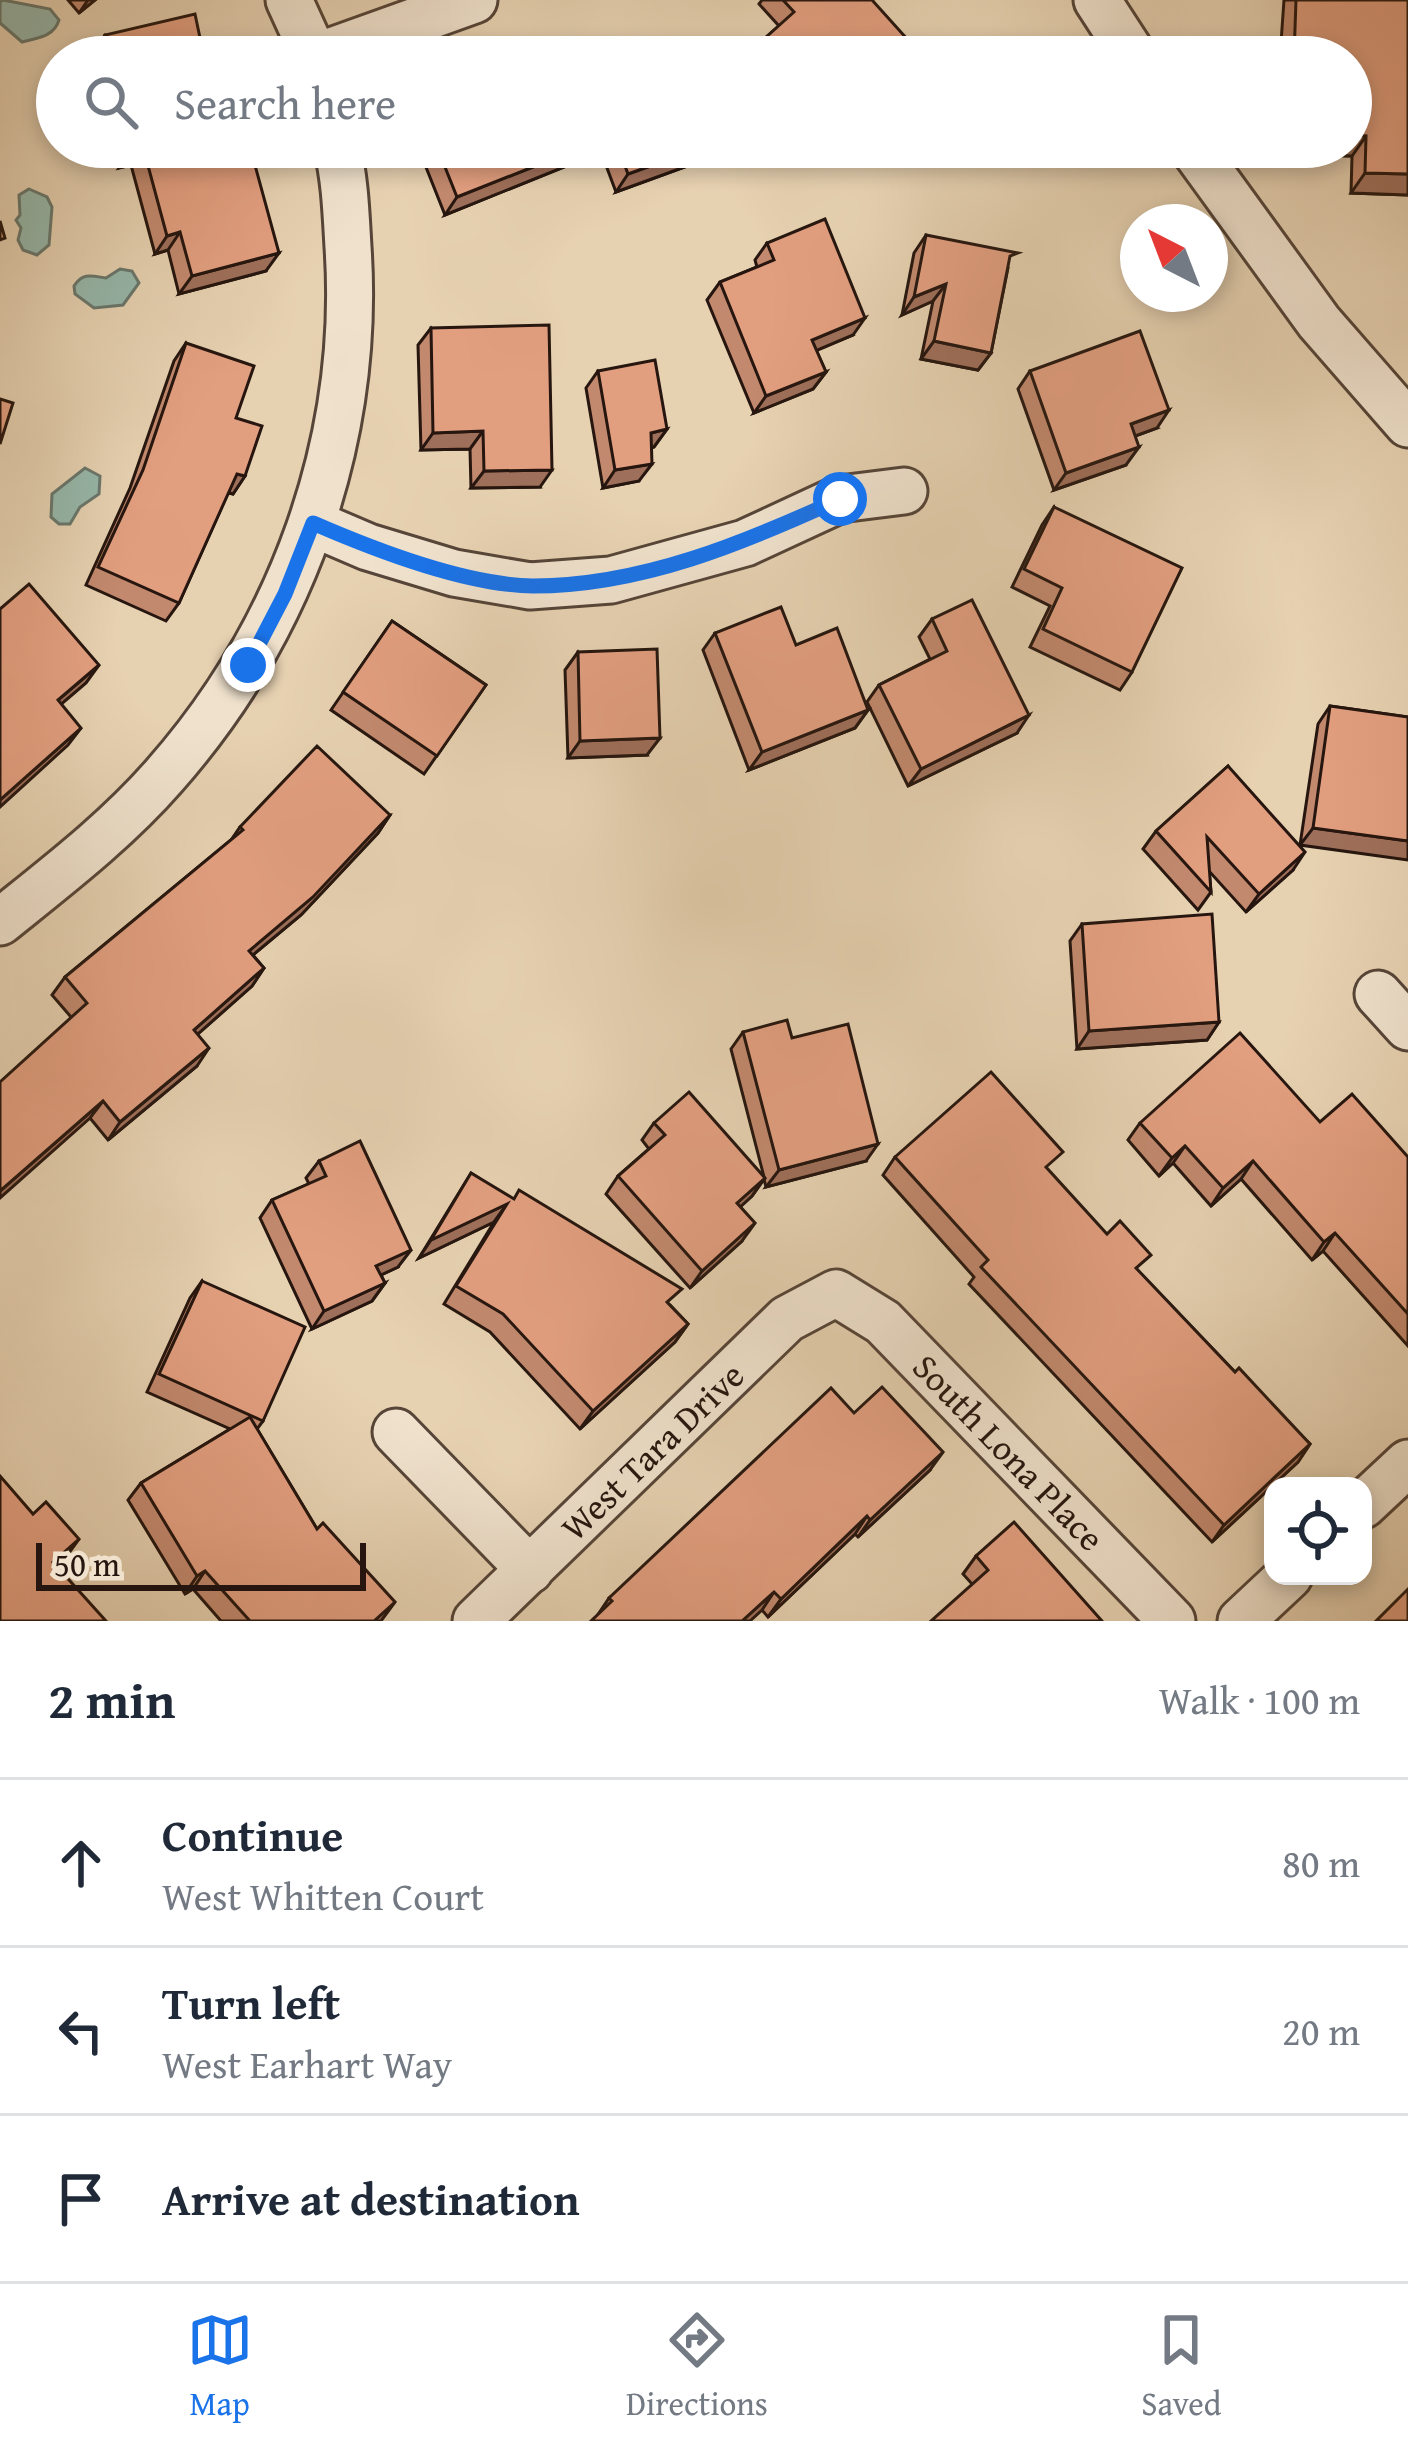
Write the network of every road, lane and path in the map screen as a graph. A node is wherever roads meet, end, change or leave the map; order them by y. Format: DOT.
graph roads {
  1 [pos="289,0"];
  2 [pos="474,0"];
  3 [pos="1098,0"];
  4 [pos="305,36"];
  5 [pos="374,36"];
  6 [pos="1121,36"];
  7 [pos="342,168"];
  8 [pos="1207,168"];
  9 [pos="1408,424"];
  10 [pos="904,491"];
  11 [pos="313,523"];
  12 [pos="0,922"];
  13 [pos="1378,994"];
  14 [pos="1408,1028"];
  15 [pos="836,1293"];
  16 [pos="396,1432"];
  17 [pos="1408,1462"];
  18 [pos="1372,1496"];
  19 [pos="530,1570"];
  20 [pos="1279,1585"];
  21 [pos="476,1621"];
  22 [pos="1172,1621"];
  23 [pos="1241,1621"];
  1 -- 4 [label="street"];
  2 -- 5 [label="street"];
  3 -- 6 [label="street"];
  7 -- 11 [label="street"];
  8 -- 9 [label="street"];
  10 -- 11 [label="street"];
  11 -- 12 [label="street"];
  13 -- 14 [label="street"];
  15 -- 19 [label="street, West Tara Drive"];
  15 -- 22 [label="street, South Lona Place"];
  16 -- 19 [label="street"];
  17 -- 18 [label="street"];
  19 -- 21 [label="street, West Tara Drive"];
  20 -- 23 [label="street"];
}
